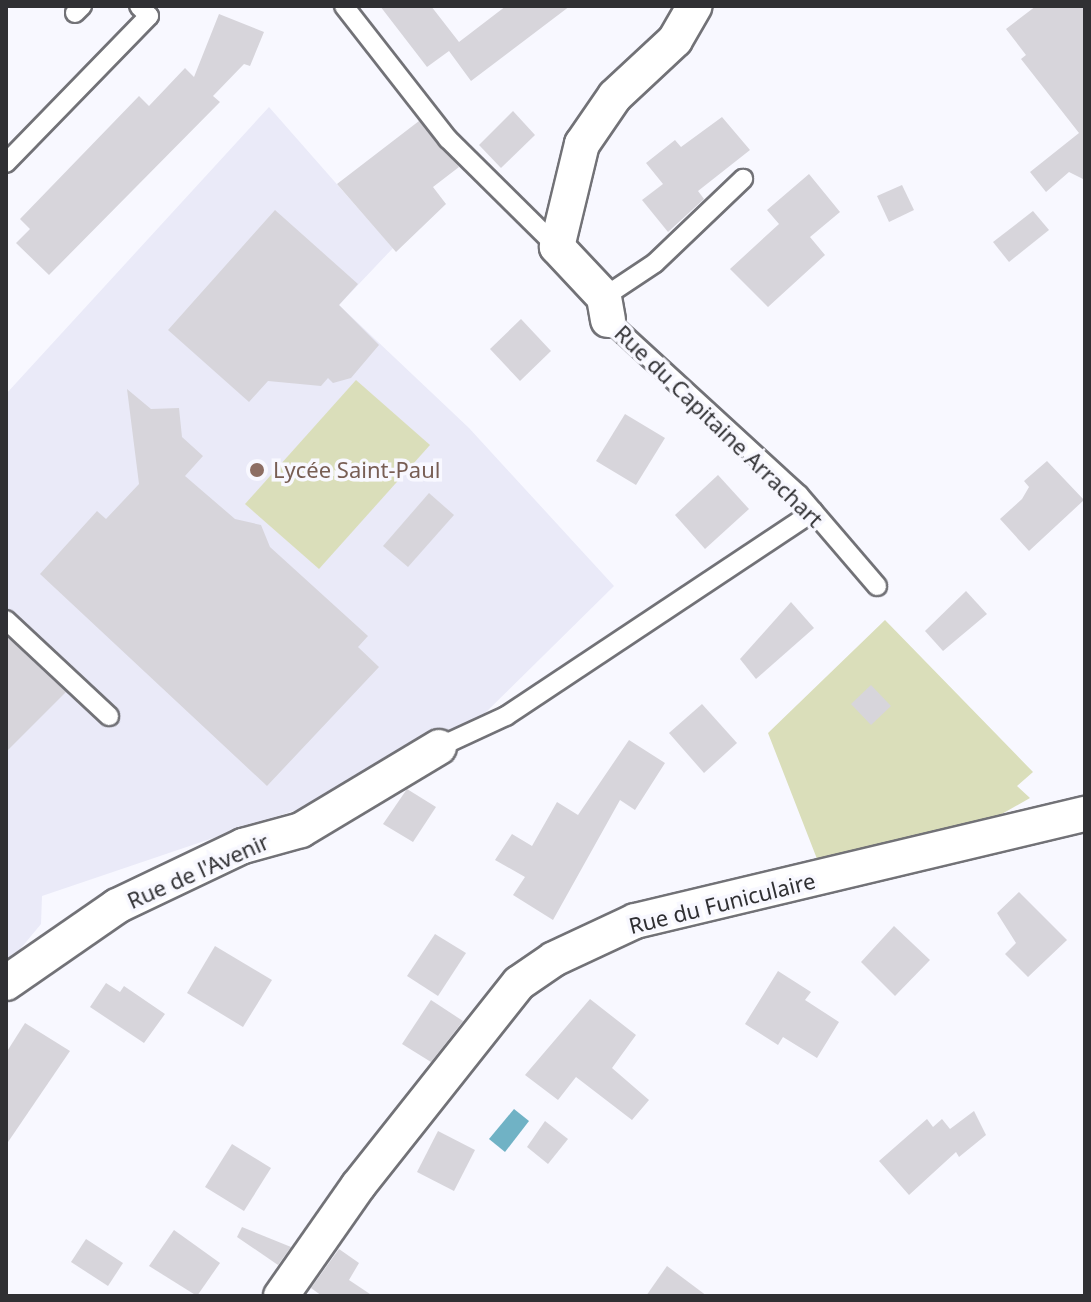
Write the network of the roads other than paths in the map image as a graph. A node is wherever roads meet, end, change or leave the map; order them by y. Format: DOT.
graph roads {
  1 [pos="139,6"];
  2 [pos="344,6"];
  3 [pos="695,6"];
  4 [pos="6,163"];
  5 [pos="743,179"];
  6 [pos="557,247"];
  7 [pos="606,309"];
  8 [pos="813,512"];
  9 [pos="877,586"];
  10 [pos="6,620"];
  11 [pos="109,716"];
  12 [pos="439,747"];
  13 [pos="1085,814"];
  14 [pos="6,983"];
  15 [pos="281,1296"];
  1 -- 4 [label="lane"];
  2 -- 6 [label="lane, Rue du Capitaine Arrachart"];
  3 -- 6 [label="street"];
  5 -- 7 [label="lane, Rue du Capitaine Arrachart"];
  6 -- 7 [label="street, Rue du Capitaine Arrachart"];
  7 -- 8 [label="lane, Rue du Capitaine Arrachart"];
  8 -- 9 [label="lane, Rue du Capitaine Arrachart"];
  8 -- 12 [label="lane"];
  10 -- 11 [label="lane"];
  12 -- 14 [label="street, Rue de l'Avenir"];
  13 -- 15 [label="street, Rue du Funiculaire"];
}
